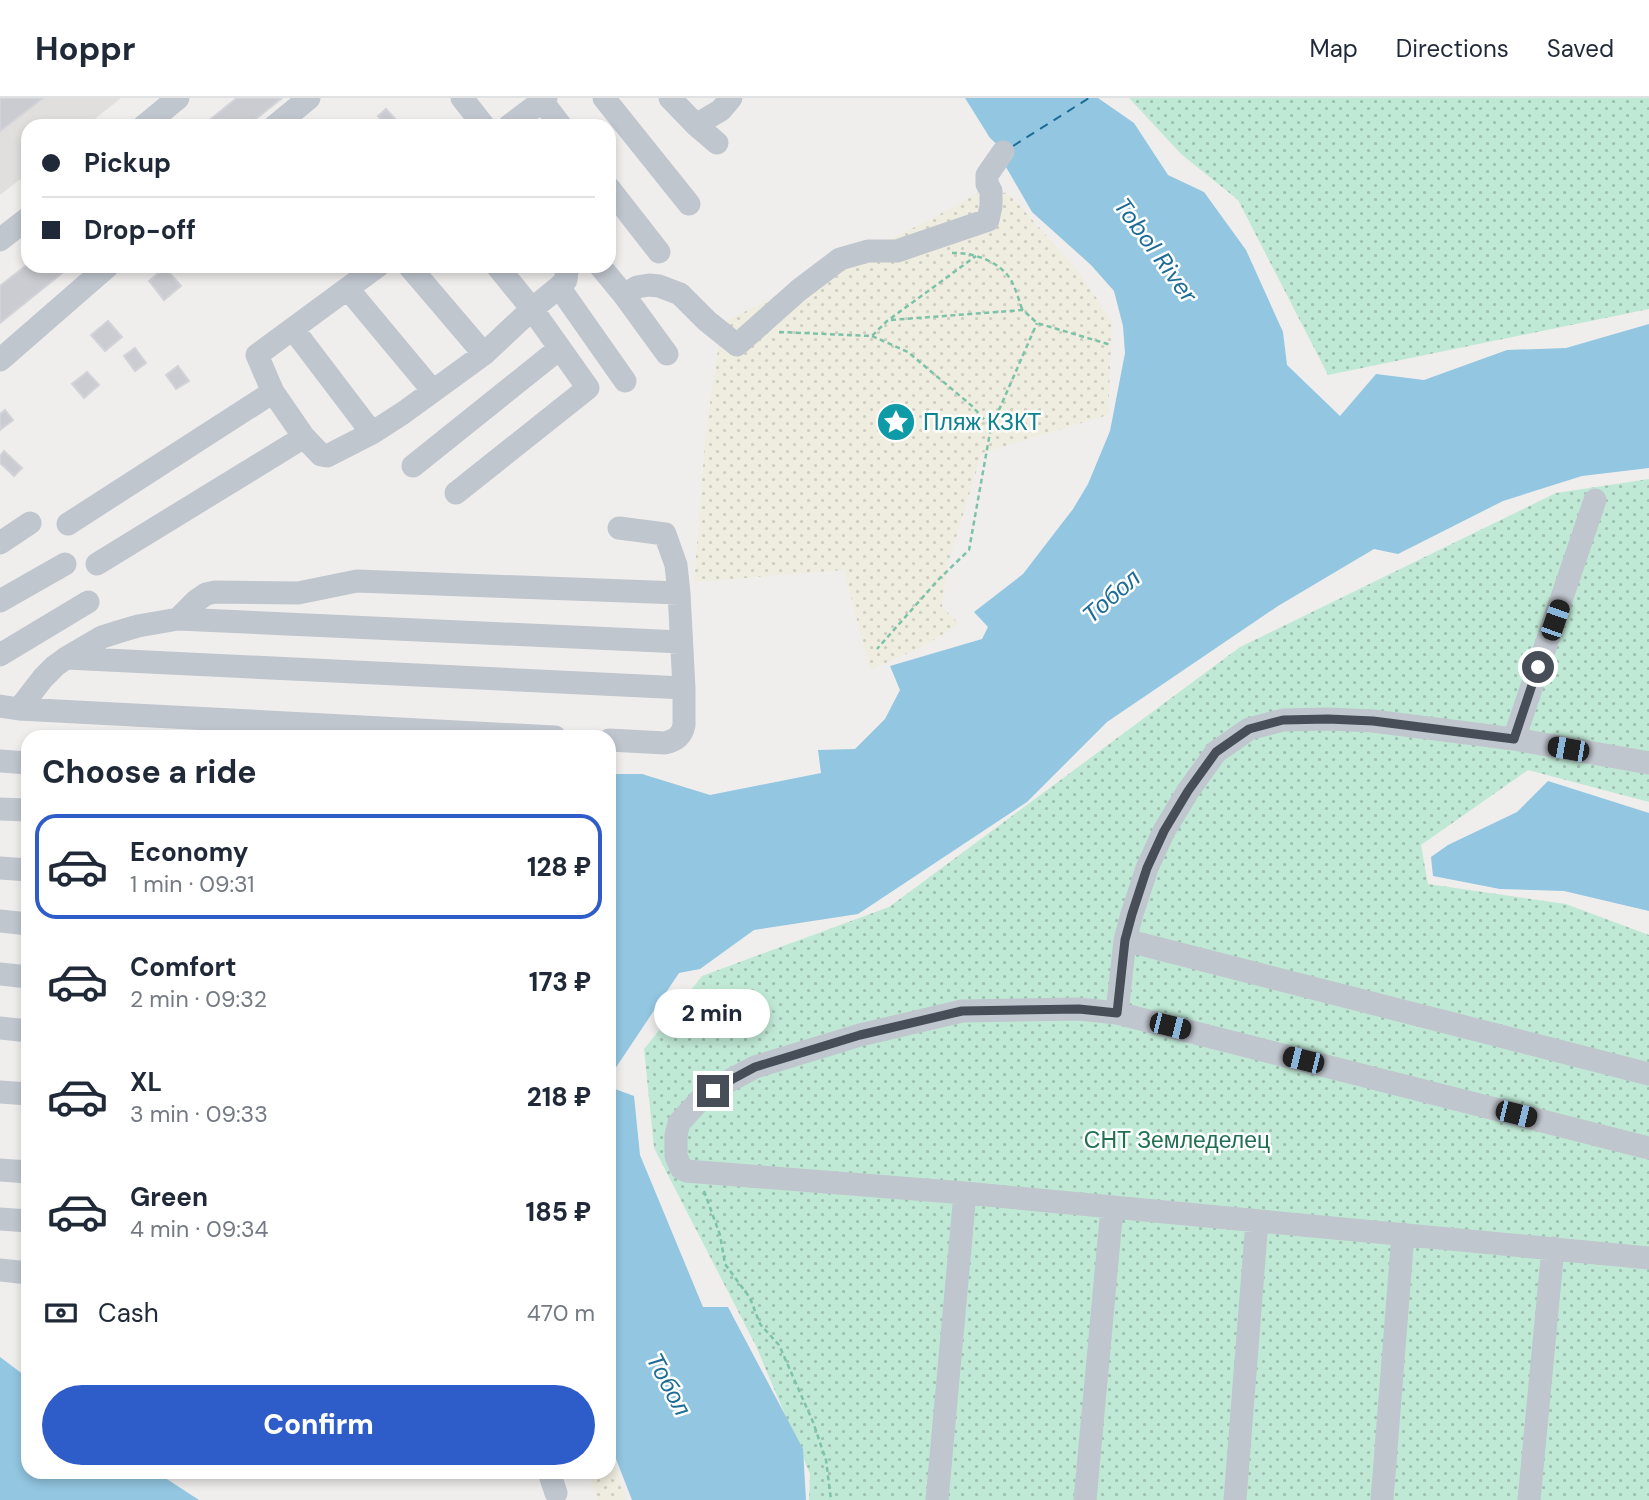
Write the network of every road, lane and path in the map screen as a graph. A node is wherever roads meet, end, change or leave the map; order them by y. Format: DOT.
graph roads {
  1 [pos="178,98"];
  2 [pos="309,98"];
  3 [pos="463,98"];
  4 [pos="604,98"];
  5 [pos="670,98"];
  6 [pos="731,98"];
  7 [pos="544,100"];
  8 [pos="152,119"];
  9 [pos="284,119"];
  10 [pos="479,119"];
  11 [pos="518,119"];
  12 [pos="556,119"];
  13 [pos="696,125"];
  14 [pos="717,143"];
  15 [pos="1003,152"];
  16 [pos="616,197"];
  17 [pos="688,204"];
  18 [pos="21,224"];
  19 [pos="0,240"];
  20 [pos="659,252"];
  21 [pos="953,253"];
  22 [pos="976,256"];
  23 [pos="100,273"];
  24 [pos="369,273"];
  25 [pos="415,273"];
  26 [pos="503,273"];
  27 [pos="606,273"];
  28 [pos="561,277"];
  29 [pos="348,289"];
  30 [pos="624,295"];
  31 [pos="533,309"];
  32 [pos="1023,310"];
  33 [pos="887,321"];
  34 [pos="1037,323"];
  35 [pos="293,329"];
  36 [pos="755,331"];
  37 [pos="872,336"];
  38 [pos="1111,345"];
  39 [pos="559,349"];
  40 [pos="484,354"];
  41 [pos="667,354"];
  42 [pos="0,360"];
  43 [pos="625,381"];
  44 [pos="433,391"];
  45 [pos="273,392"];
  46 [pos="991,427"];
  47 [pos="372,433"];
  48 [pos="304,437"];
  49 [pos="413,466"];
  50 [pos="456,493"];
  51 [pos="1595,500"];
  52 [pos="30,523"];
  53 [pos="68,524"];
  54 [pos="619,528"];
  55 [pos="0,543"];
  56 [pos="65,564"];
  57 [pos="97,564"];
  58 [pos="679,593"];
  59 [pos="0,601"];
  60 [pos="88,602"];
  61 [pos="178,620"];
  62 [pos="681,642"];
  63 [pos="877,649"];
  64 [pos="0,655"];
  65 [pos="66,658"];
  66 [pos="684,688"];
  67 [pos="9,707"];
  68 [pos="428,730"];
  69 [pos="1514,739"];
  70 [pos="616,740"];
  71 [pos="0,761"];
  72 [pos="21,762"];
  73 [pos="1649,763"];
  74 [pos="0,809"];
  75 [pos="21,810"];
  76 [pos="0,868"];
  77 [pos="21,870"];
  78 [pos="0,921"];
  79 [pos="21,923"];
  80 [pos="1125,940"];
  81 [pos="0,974"];
  82 [pos="21,976"];
  83 [pos="1117,1013"];
  84 [pos="0,1028"];
  85 [pos="21,1030"];
  86 [pos="1649,1074"];
  87 [pos="0,1092"];
  88 [pos="21,1094"];
  89 [pos="1649,1148"];
  90 [pos="0,1170"];
  91 [pos="696,1171"];
  92 [pos="21,1172"];
  93 [pos="965,1193"];
  94 [pos="1112,1208"];
  95 [pos="0,1219"];
  96 [pos="21,1220"];
  97 [pos="1257,1221"];
  98 [pos="1403,1234"];
  99 [pos="1553,1248"];
  100 [pos="1649,1258"];
  101 [pos="0,1270"];
  102 [pos="21,1272"];
  103 [pos="831,1500"];
  104 [pos="937,1500"];
  105 [pos="1085,1500"];
  106 [pos="1235,1500"];
  107 [pos="1382,1500"];
  108 [pos="1529,1500"];
  1 -- 8 [label="street"];
  2 -- 9 [label="street"];
  3 -- 10 [label="street"];
  4 -- 17 [label="street"];
  5 -- 13 [label="street"];
  6 -- 13 [label="street"];
  7 -- 11 [label="street"];
  7 -- 12 [label="street"];
  13 -- 14 [label="street"];
  15 -- 36 [label="street"];
  16 -- 20 [label="street"];
  18 -- 19 [label="street"];
  21 -- 22 [label="path"];
  22 -- 32 [label="path"];
  22 -- 33 [label="path"];
  23 -- 42 [label="street"];
  24 -- 29 [label="street"];
  25 -- 40 [label="street"];
  26 -- 31 [label="street"];
  27 -- 30 [label="street"];
  28 -- 31 [label="street"];
  28 -- 43 [label="street"];
  29 -- 35 [label="street"];
  29 -- 44 [label="street"];
  30 -- 36 [label="street"];
  30 -- 41 [label="street"];
  31 -- 39 [label="street"];
  31 -- 40 [label="street"];
  32 -- 33 [label="path"];
  32 -- 34 [label="path"];
  33 -- 37 [label="path"];
  34 -- 38 [label="path"];
  34 -- 46 [label="path"];
  35 -- 45 [label="street"];
  35 -- 47 [label="street"];
  36 -- 37 [label="path"];
  37 -- 46 [label="path"];
  39 -- 49 [label="street"];
  39 -- 50 [label="street"];
  40 -- 44 [label="street"];
  44 -- 47 [label="street"];
  45 -- 48 [label="street"];
  45 -- 53 [label="street"];
  46 -- 63 [label="path"];
  47 -- 48 [label="street"];
  48 -- 57 [label="street"];
  51 -- 69 [label="street"];
  52 -- 55 [label="street"];
  54 -- 58 [label="street"];
  56 -- 59 [label="street"];
  58 -- 61 [label="street"];
  58 -- 62 [label="street"];
  60 -- 64 [label="street"];
  61 -- 62 [label="street"];
  61 -- 65 [label="street"];
  62 -- 66 [label="street"];
  65 -- 66 [label="street"];
  65 -- 67 [label="street"];
  66 -- 70 [label="street"];
  67 -- 68 [label="street"];
  69 -- 73 [label="street"];
  69 -- 80 [label="street"];
  71 -- 72 [label="street"];
  74 -- 75 [label="street"];
  76 -- 77 [label="street"];
  78 -- 79 [label="street"];
  80 -- 83 [label="street"];
  80 -- 86 [label="street"];
  81 -- 82 [label="street"];
  83 -- 89 [label="street"];
  83 -- 91 [label="street"];
  84 -- 85 [label="street"];
  87 -- 88 [label="street"];
  90 -- 92 [label="street"];
  91 -- 93 [label="street"];
  91 -- 103 [label="path"];
  93 -- 94 [label="street"];
  93 -- 104 [label="street"];
  94 -- 97 [label="street"];
  94 -- 105 [label="street"];
  95 -- 96 [label="street"];
  97 -- 98 [label="street"];
  97 -- 106 [label="street"];
  98 -- 99 [label="street"];
  98 -- 107 [label="street"];
  99 -- 100 [label="street"];
  99 -- 108 [label="street"];
  101 -- 102 [label="street"];
}
